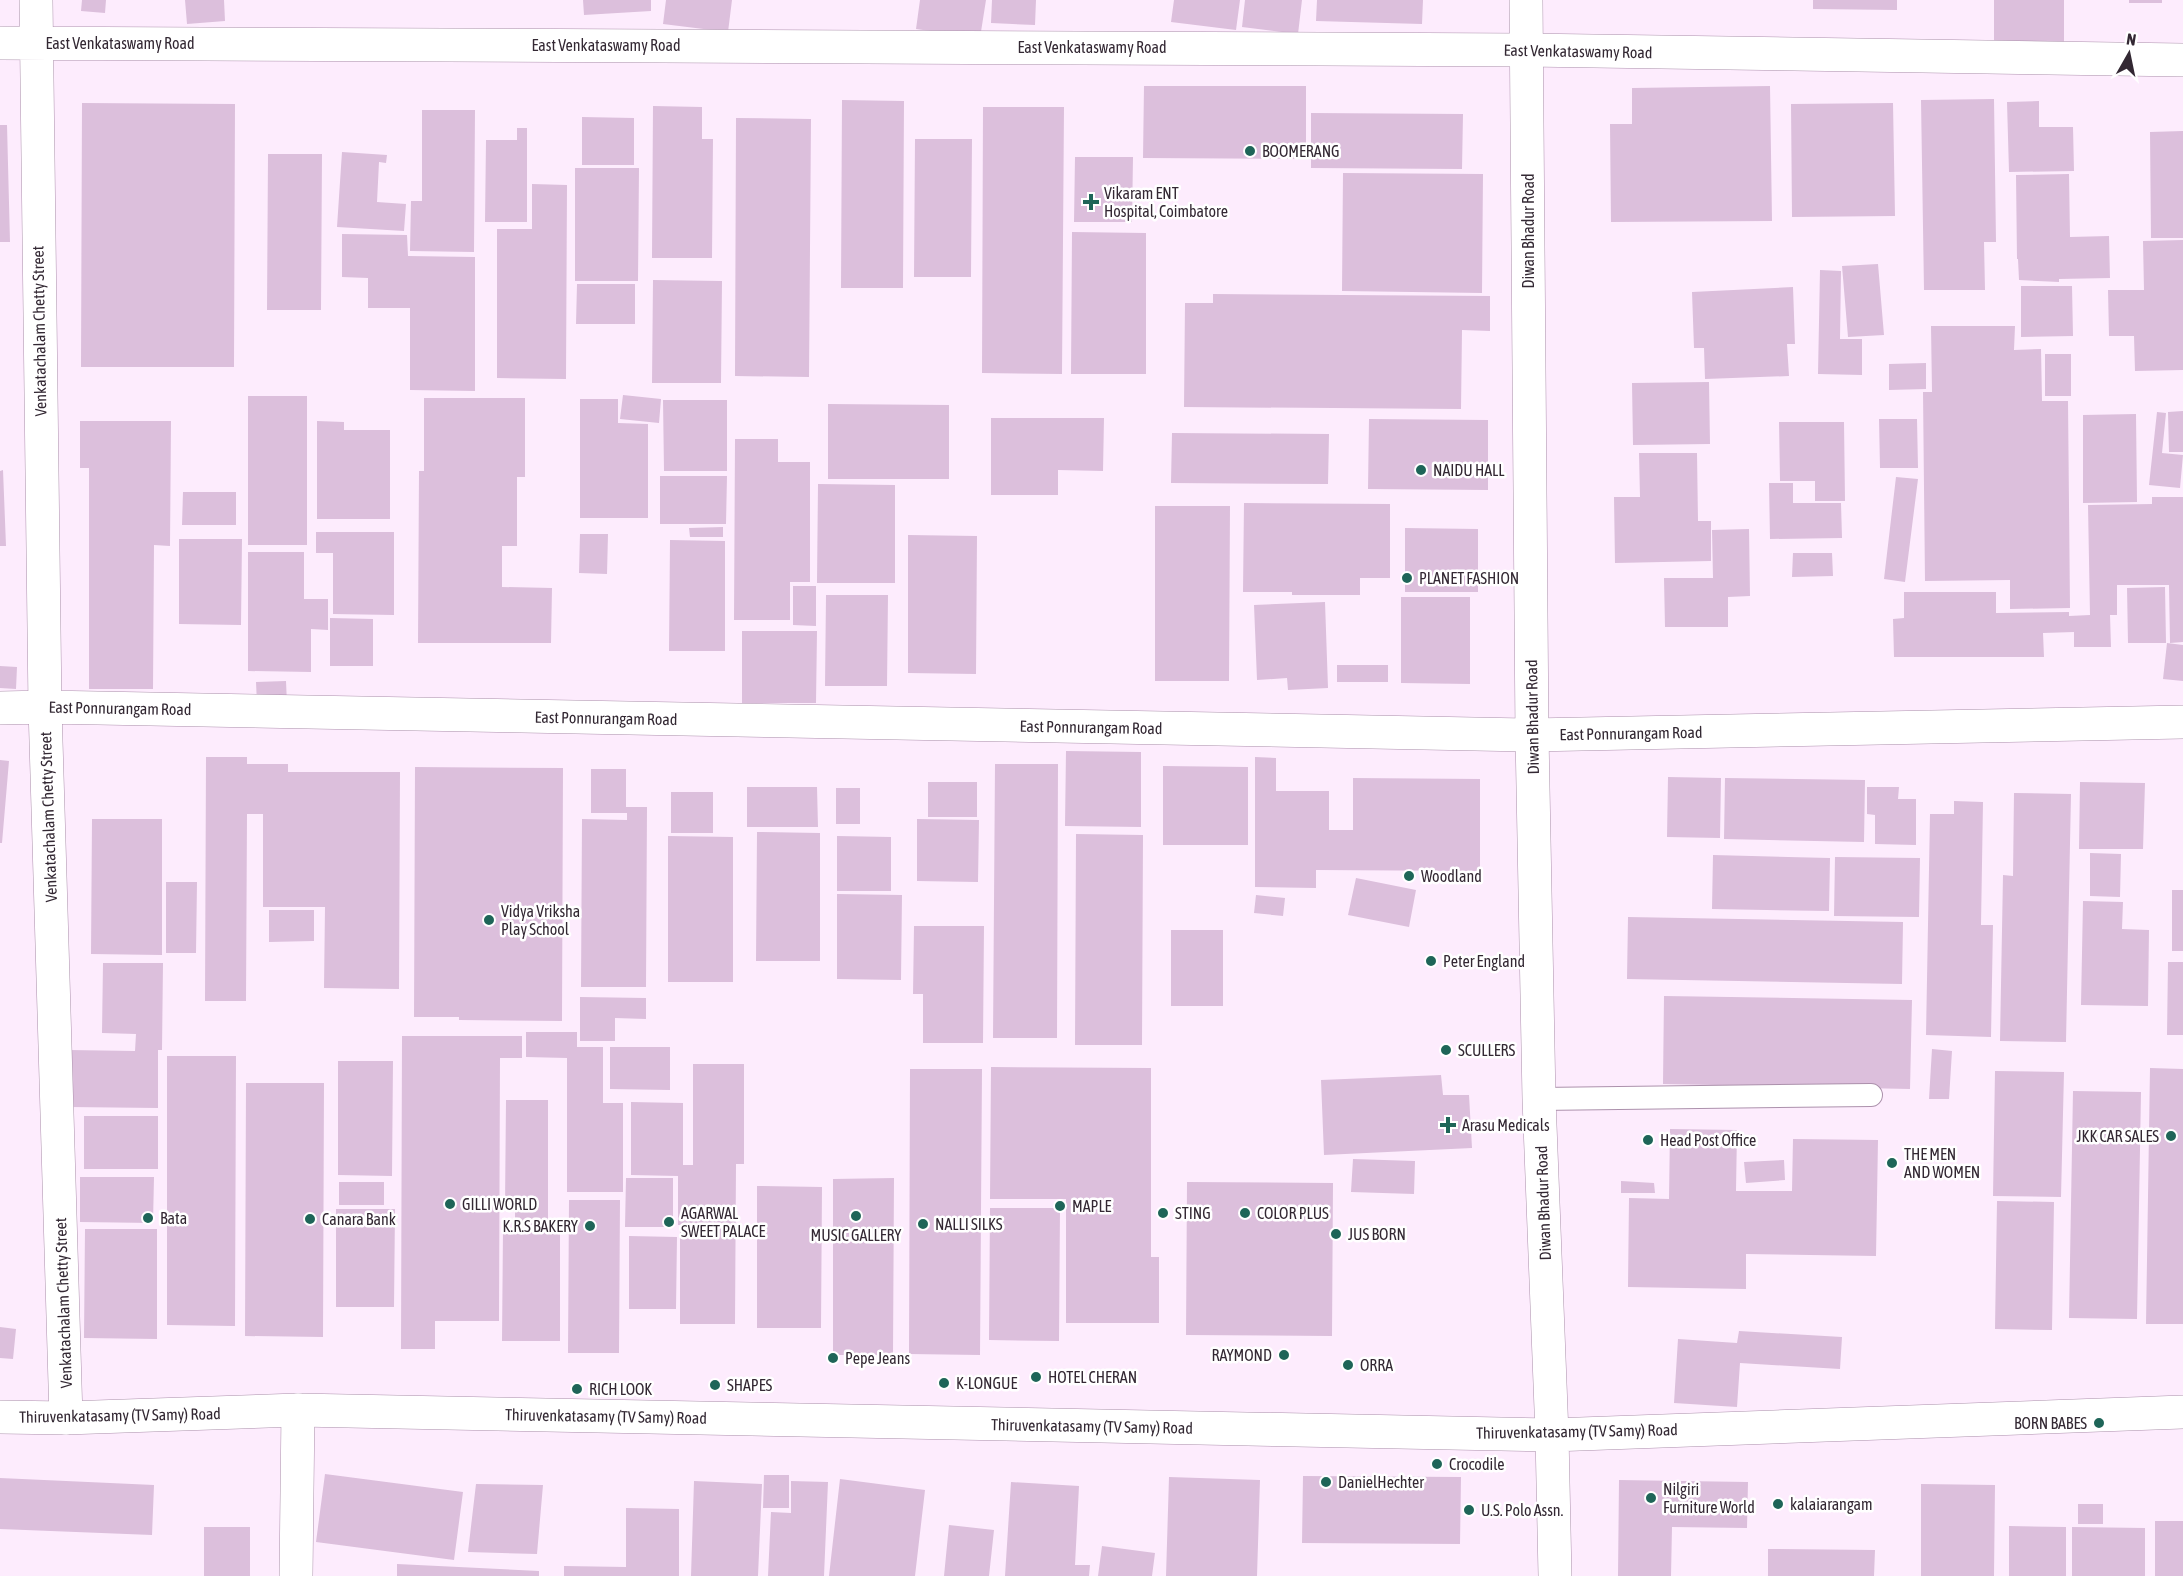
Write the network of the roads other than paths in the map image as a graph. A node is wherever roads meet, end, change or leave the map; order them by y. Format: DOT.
graph roads {
  1 [pos="36,0"];
  2 [pos="1526,0"];
  3 [pos="35,42"];
  4 [pos="0,43"];
  5 [pos="1526,50"];
  6 [pos="2183,60"];
  7 [pos="45,707"];
  8 [pos="0,708"];
  9 [pos="2183,722"];
  10 [pos="1532,735"];
  11 [pos="1871,1095"];
  12 [pos="1539,1099"];
  13 [pos="298,1410"];
  14 [pos="2183,1412"];
  15 [pos="0,1417"];
  16 [pos="66,1418"];
  17 [pos="1552,1435"];
  18 [pos="296,1576"];
  19 [pos="1555,1576"];
  1 -- 3 [label="street, Venkatachalam Chetty Street"];
  2 -- 5 [label="street, Diwan Bhadur Road"];
  3 -- 4 [label="street, East Venkataswamy Road"];
  3 -- 5 [label="street, East Venkataswamy Road"];
  3 -- 7 [label="street, Venkatachalam Chetty Street"];
  5 -- 6 [label="street, East Venkataswamy Road"];
  5 -- 10 [label="street, Diwan Bhadur Road"];
  7 -- 8 [label="street, East Ponnurangam Road"];
  7 -- 10 [label="street, East Ponnurangam Road"];
  7 -- 16 [label="street, Venkatachalam Chetty Street"];
  9 -- 10 [label="street, East Ponnurangam Road"];
  10 -- 12 [label="street, Diwan Bhadur Road"];
  11 -- 12 [label="lane"];
  12 -- 17 [label="street, Diwan Bhadur Road"];
  13 -- 16 [label="street, Thiruvenkatasamy (TV Samy) Road"];
  13 -- 17 [label="street, Thiruvenkatasamy (TV Samy) Road"];
  13 -- 18 [label="street"];
  14 -- 17 [label="street, Thiruvenkatasamy (TV Samy) Road"];
  15 -- 16 [label="street, Thiruvenkatasamy (TV Samy) Road"];
  17 -- 19 [label="street, Diwan Bhadur Road"];
}
